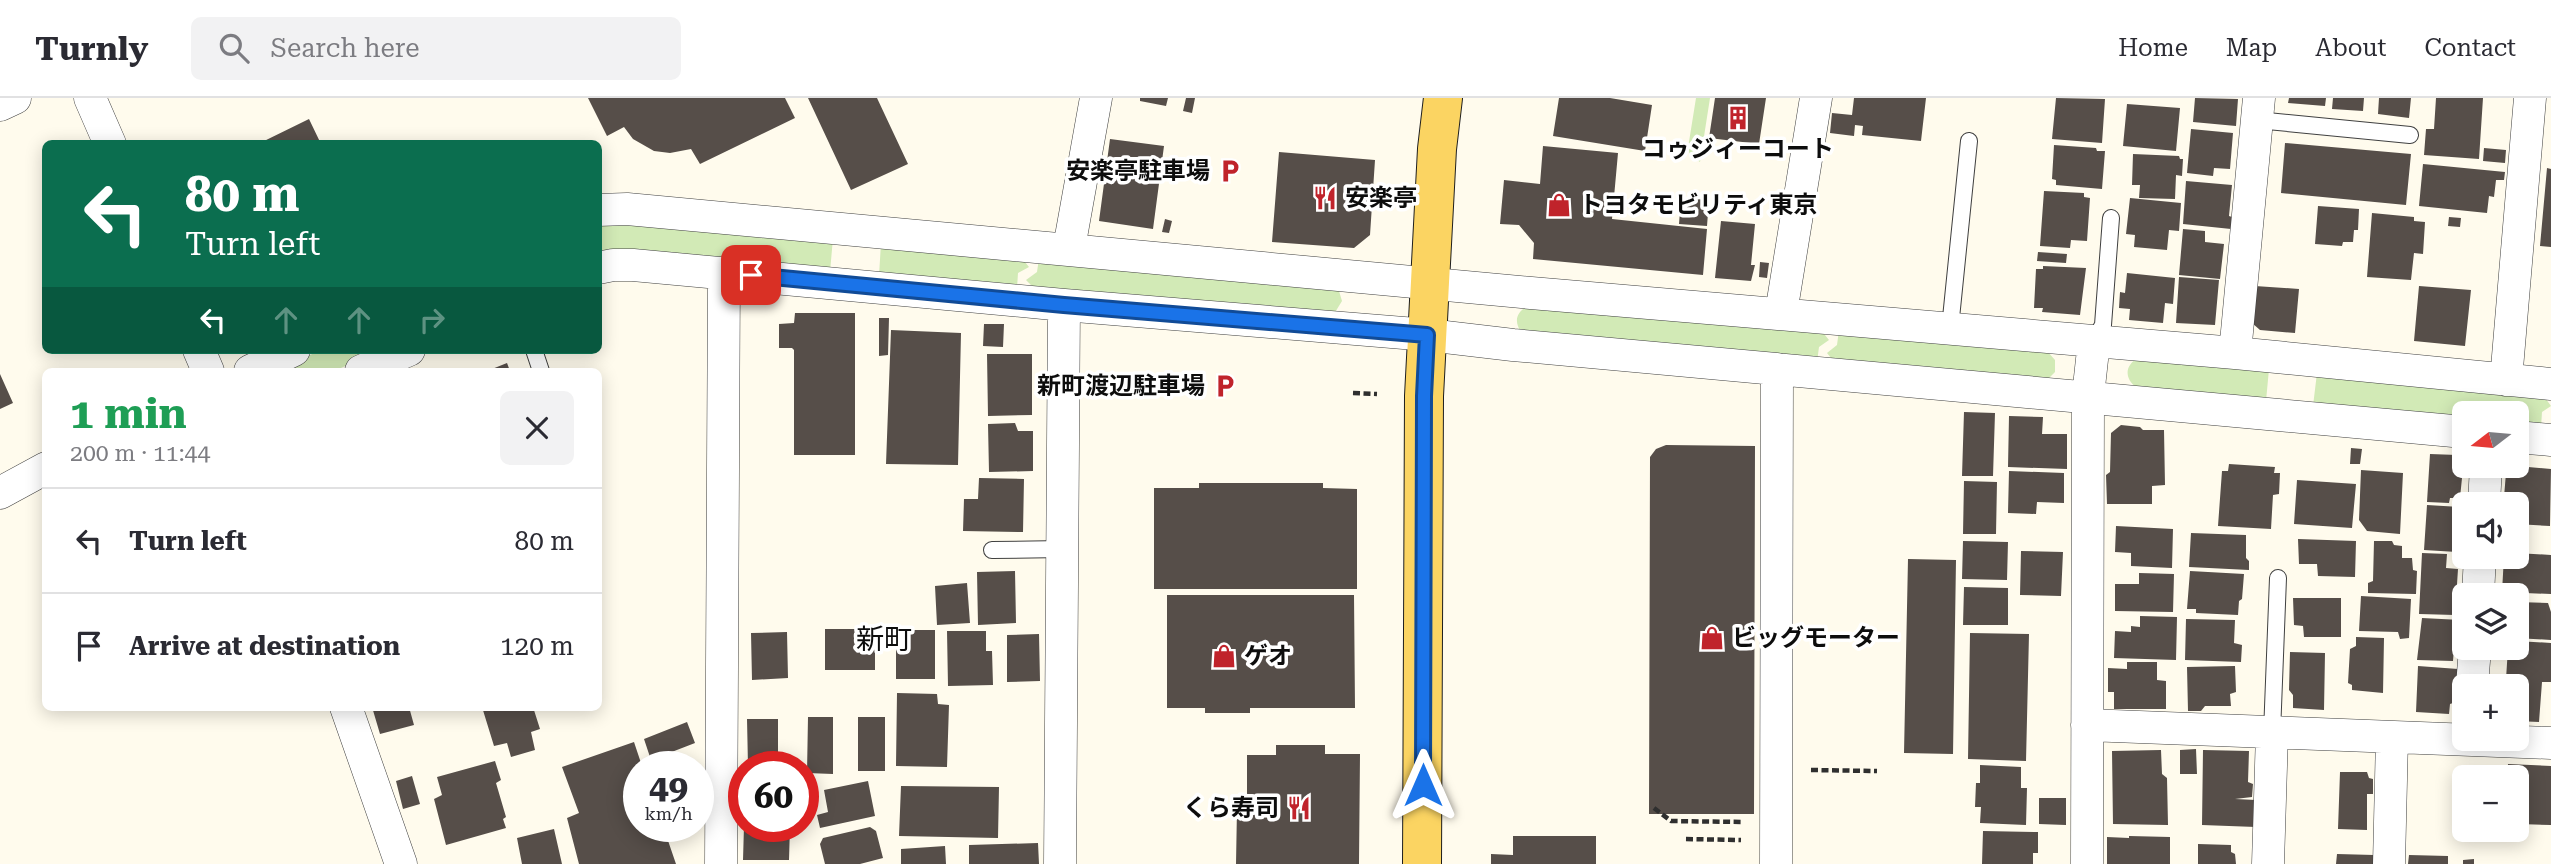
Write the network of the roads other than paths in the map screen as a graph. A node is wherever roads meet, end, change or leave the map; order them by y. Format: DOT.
graph roads {
  1 [pos="15,98"];
  2 [pos="90,98"];
  3 [pos="1096,98"];
  4 [pos="1443,98"];
  5 [pos="1816,98"];
  6 [pos="2530,98"];
  7 [pos="0,105"];
  8 [pos="2258,109"];
  9 [pos="2410,135"];
  10 [pos="108,140"];
  11 [pos="1969,141"];
  12 [pos="2538,142"];
  13 [pos="602,210"];
  14 [pos="2111,218"];
  15 [pos="1069,248"];
  16 [pos="602,268"];
  17 [pos="724,273"];
  18 [pos="1430,283"];
  19 [pos="1064,305"];
  20 [pos="1781,313"];
  21 [pos="1950,328"];
  22 [pos="1427,335"];
  23 [pos="2094,341"];
  24 [pos="2235,353"];
  25 [pos="286,354"];
  26 [pos="399,354"];
  27 [pos="256,368"];
  28 [pos="367,368"];
  29 [pos="1777,369"];
  30 [pos="2505,380"];
  31 [pos="2551,384"];
  32 [pos="2088,396"];
  33 [pos="2452,431"];
  34 [pos="2529,438"];
  35 [pos="2551,440"];
  36 [pos="42,470"];
  37 [pos="0,493"];
  38 [pos="42,493"];
  39 [pos="0,505"];
  40 [pos="1063,549"];
  41 [pos="992,550"];
  42 [pos="2278,578"];
  43 [pos="347,711"];
  44 [pos="2087,725"];
  45 [pos="2272,733"];
  46 [pos="2392,738"];
  47 [pos="2452,739"];
  48 [pos="2529,742"];
  49 [pos="2551,743"];
  50 [pos="1776,855"];
  51 [pos="401,864"];
  52 [pos="721,864"];
  53 [pos="1060,864"];
  54 [pos="1422,864"];
  55 [pos="2087,864"];
  56 [pos="2268,864"];
  57 [pos="2389,864"];
  1 -- 7 [label="street"];
  2 -- 10 [label="street"];
  3 -- 15 [label="street"];
  4 -- 18 [label="main road"];
  5 -- 20 [label="street"];
  6 -- 12 [label="street"];
  8 -- 9 [label="lane"];
  8 -- 24 [label="street"];
  11 -- 21 [label="lane"];
  12 -- 30 [label="street"];
  13 -- 15 [label="street"];
  14 -- 23 [label="lane"];
  15 -- 18 [label="street"];
  16 -- 17 [label="street"];
  17 -- 19 [label="street"];
  17 -- 52 [label="street"];
  18 -- 20 [label="street"];
  18 -- 22 [label="main road"];
  19 -- 22 [label="street"];
  19 -- 40 [label="street"];
  20 -- 21 [label="street"];
  21 -- 23 [label="street"];
  22 -- 29 [label="street"];
  22 -- 54 [label="main road"];
  23 -- 24 [label="street"];
  23 -- 32 [label="street"];
  24 -- 30 [label="street"];
  25 -- 27 [label="street"];
  26 -- 28 [label="street"];
  29 -- 32 [label="street"];
  29 -- 50 [label="street"];
  30 -- 31 [label="street"];
  32 -- 33 [label="street"];
  32 -- 44 [label="street"];
  34 -- 35 [label="street"];
  36 -- 37 [label="street"];
  38 -- 39 [label="street"];
  40 -- 41 [label="lane"];
  40 -- 53 [label="street"];
  42 -- 45 [label="lane"];
  43 -- 51 [label="street"];
  44 -- 45 [label="street"];
  44 -- 55 [label="street"];
  45 -- 46 [label="street"];
  45 -- 56 [label="street"];
  46 -- 47 [label="street"];
  46 -- 57 [label="street"];
  48 -- 49 [label="street"];
}
